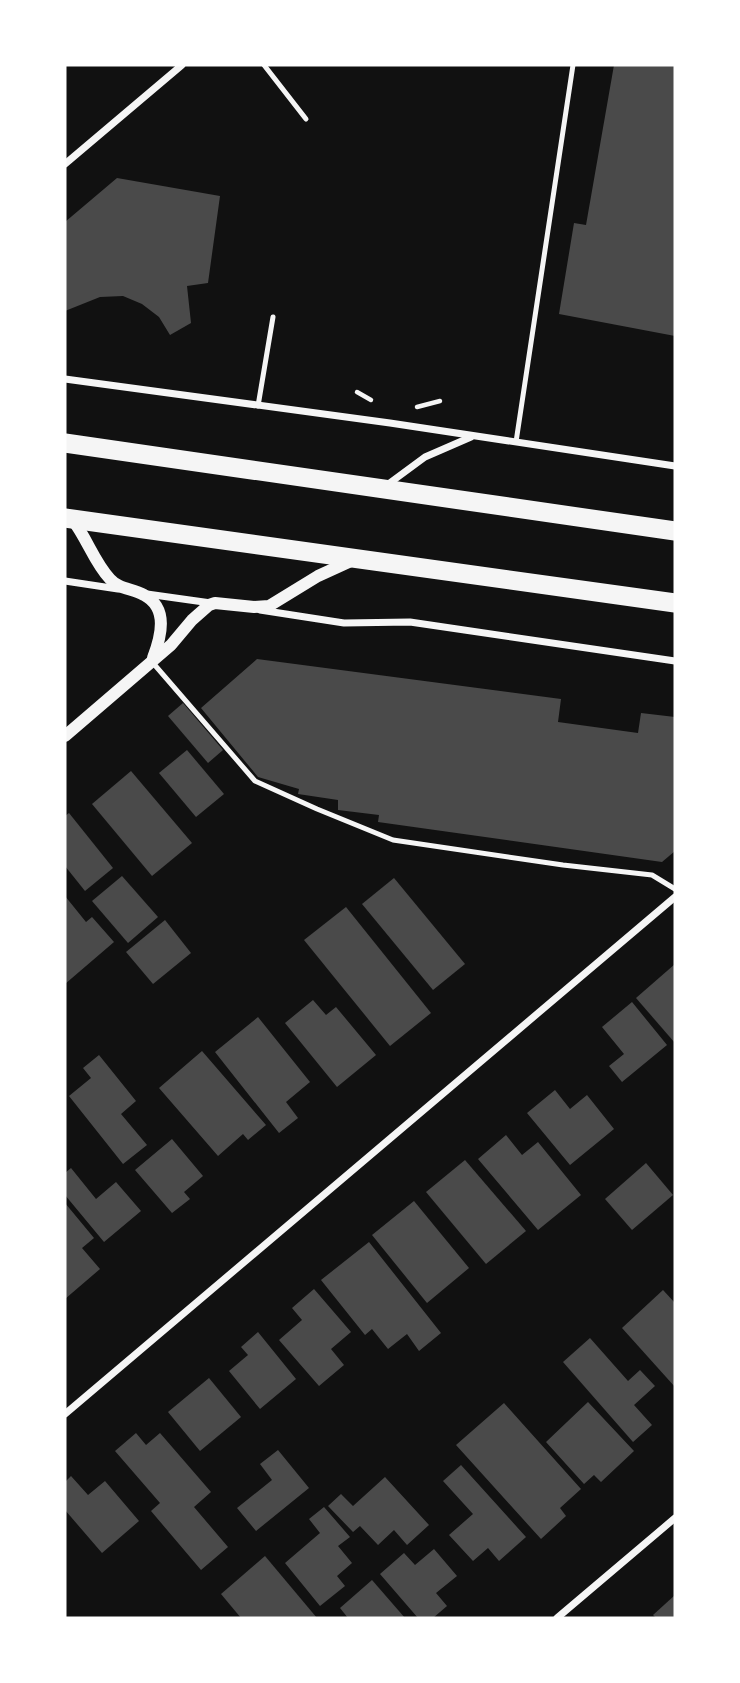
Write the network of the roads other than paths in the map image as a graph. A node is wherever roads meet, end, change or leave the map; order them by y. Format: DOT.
graph roads {
  1 [pos="182,65"];
  2 [pos="264,65"];
  3 [pos="573,65"];
  4 [pos="306,119"];
  5 [pos="65,164"];
  6 [pos="273,317"];
  7 [pos="65,379"];
  8 [pos="258,406"];
  9 [pos="473,436"];
  10 [pos="516,442"];
  11 [pos="65,443"];
  12 [pos="675,466"];
  13 [pos="381,489"];
  14 [pos="69,519"];
  15 [pos="675,531"];
  16 [pos="357,559"];
  17 [pos="65,580"];
  18 [pos="131,591"];
  19 [pos="215,603"];
  20 [pos="675,603"];
  21 [pos="247,607"];
  22 [pos="675,661"];
  23 [pos="152,662"];
  24 [pos="65,736"];
  25 [pos="675,889"];
  26 [pos="675,897"];
  27 [pos="65,1414"];
  28 [pos="675,1518"];
  29 [pos="557,1618"];
  1 -- 5 [label="street"];
  2 -- 4 [label="lane"];
  3 -- 10 [label="lane"];
  6 -- 8 [label="lane"];
  7 -- 8 [label="street"];
  8 -- 9 [label="street"];
  9 -- 10 [label="street"];
  9 -- 13 [label="street"];
  10 -- 12 [label="street"];
  11 -- 13 [label="highway"];
  13 -- 15 [label="highway"];
  14 -- 16 [label="highway"];
  14 -- 18 [label="street"];
  16 -- 20 [label="highway"];
  16 -- 21 [label="street"];
  17 -- 18 [label="street"];
  18 -- 19 [label="street"];
  18 -- 23 [label="street"];
  19 -- 21 [label="street"];
  19 -- 23 [label="street"];
  21 -- 22 [label="street"];
  23 -- 24 [label="street"];
  23 -- 25 [label="lane"];
  26 -- 27 [label="street"];
  28 -- 29 [label="street"];
}
